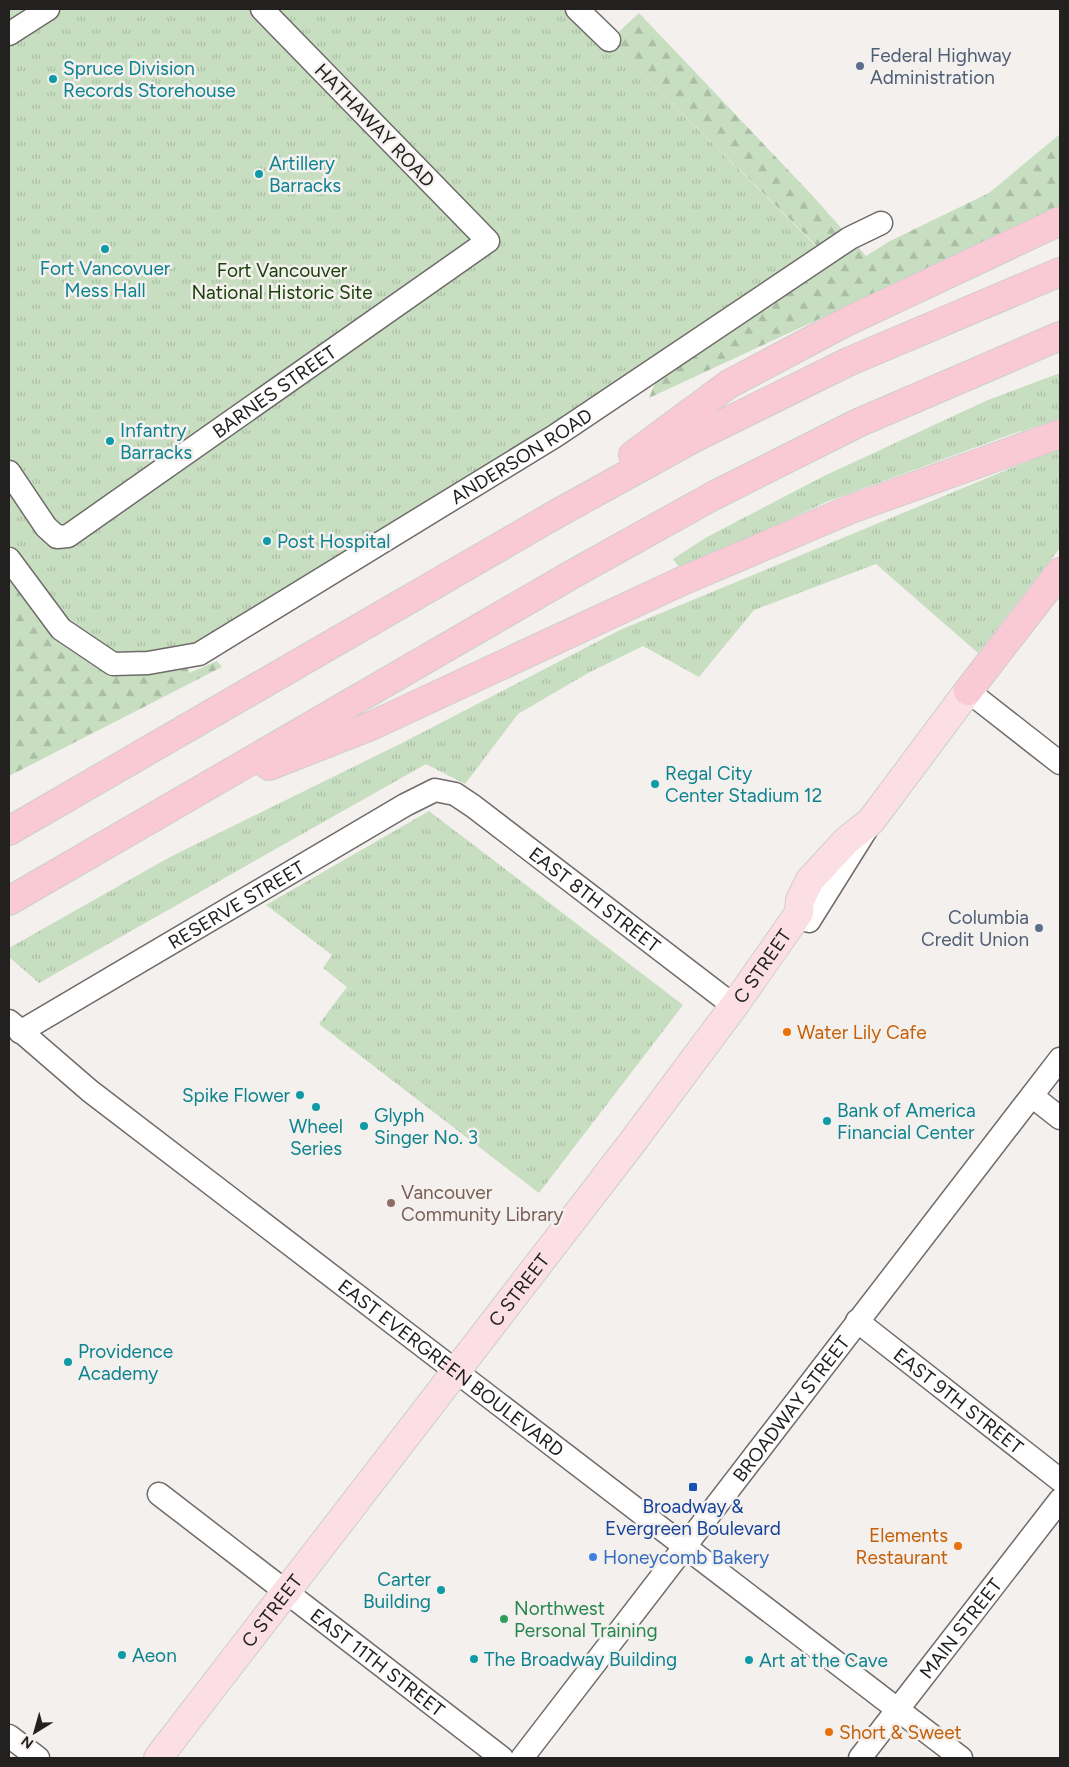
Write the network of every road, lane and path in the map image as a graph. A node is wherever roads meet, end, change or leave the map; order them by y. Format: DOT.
graph roads {
  1 [pos="48,9"];
  2 [pos="262,9"];
  3 [pos="577,9"];
  4 [pos="9,34"];
  5 [pos="609,40"];
  6 [pos="1060,222"];
  7 [pos="881,223"];
  8 [pos="488,241"];
  9 [pos="1060,272"];
  10 [pos="1060,336"];
  11 [pos="1060,434"];
  12 [pos="9,472"];
  13 [pos="558,513"];
  14 [pos="9,559"];
  15 [pos="1060,572"];
  16 [pos="968,691"];
  17 [pos="165,740"];
  18 [pos="1060,763"];
  19 [pos="455,794"];
  20 [pos="184,800"];
  21 [pos="9,809"];
  22 [pos="9,831"];
  23 [pos="9,901"];
  24 [pos="734,1006"];
  25 [pos="14,1026"];
  26 [pos="1060,1059"];
  27 [pos="1032,1096"];
  28 [pos="1060,1118"];
  29 [pos="857,1321"];
  30 [pos="456,1371"];
  31 [pos="1060,1480"];
  32 [pos="159,1494"];
  33 [pos="1060,1500"];
  34 [pos="685,1547"];
  35 [pos="286,1592"];
  36 [pos="898,1709"];
  37 [pos="9,1736"];
  38 [pos="38,1758"];
  39 [pos="158,1758"];
  40 [pos="502,1758"];
  41 [pos="522,1758"];
  42 [pos="860,1758"];
  43 [pos="961,1758"];
  1 -- 4 [label="street"];
  2 -- 8 [label="street, HATHAWAY ROAD"];
  3 -- 5 [label="street"];
  6 -- 13 [label="highway"];
  7 -- 14 [label="street, ANDERSON ROAD"];
  8 -- 12 [label="street, BARNES STREET"];
  9 -- 13 [label="highway"];
  10 -- 20 [label="highway"];
  11 -- 20 [label="highway"];
  13 -- 17 [label="highway"];
  15 -- 16 [label="highway"];
  16 -- 18 [label="street"];
  16 -- 24 [label="main road, C STREET"];
  17 -- 21 [label="highway"];
  17 -- 22 [label="highway"];
  19 -- 24 [label="street, EAST 8TH STREET"];
  19 -- 25 [label="street, RESERVE STREET"];
  20 -- 23 [label="highway"];
  24 -- 30 [label="main road, C STREET"];
  25 -- 30 [label="street, EAST EVERGREEN BOULEVARD"];
  26 -- 27 [label="street, BROADWAY STREET"];
  27 -- 28 [label="street"];
  27 -- 29 [label="street, BROADWAY STREET"];
  29 -- 31 [label="street, EAST 9TH STREET"];
  29 -- 34 [label="street, BROADWAY STREET"];
  30 -- 34 [label="street, EAST EVERGREEN BOULEVARD"];
  30 -- 35 [label="main road, C STREET"];
  32 -- 35 [label="street, EAST 11TH STREET"];
  33 -- 36 [label="street, MAIN STREET"];
  34 -- 36 [label="street, EAST EVERGREEN BOULEVARD"];
  34 -- 41 [label="street, BROADWAY STREET"];
  35 -- 39 [label="main road, C STREET"];
  35 -- 40 [label="street, EAST 11TH STREET"];
  36 -- 42 [label="street, MAIN STREET"];
  36 -- 43 [label="street, EAST EVERGREEN BOULEVARD"];
  37 -- 38 [label="street"];
}
